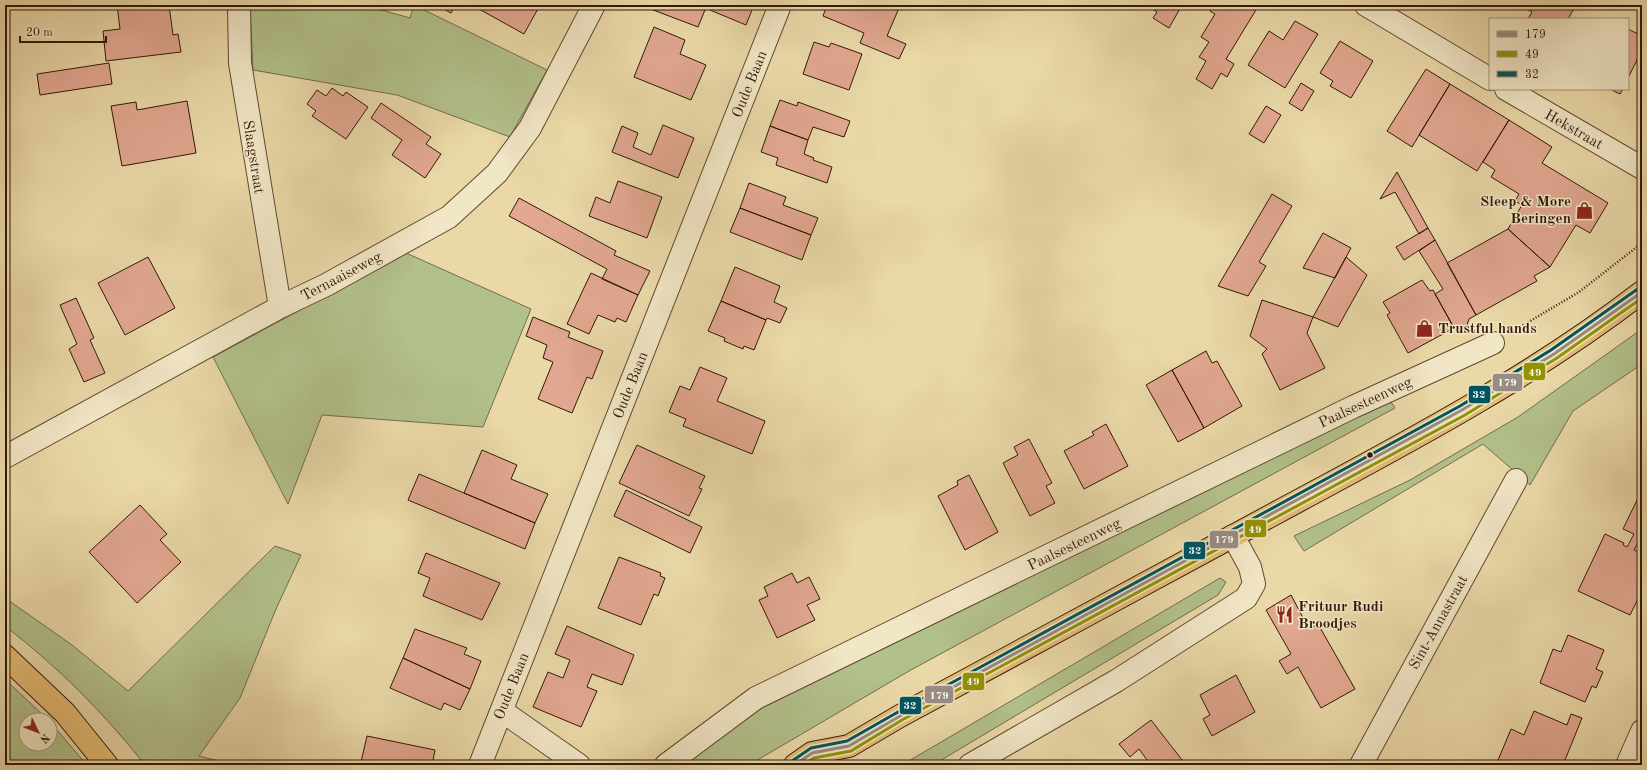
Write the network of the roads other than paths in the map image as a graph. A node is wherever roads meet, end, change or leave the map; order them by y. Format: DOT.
graph roads {
  1 [pos="239,5"];
  2 [pos="594,5"];
  3 [pos="780,5"];
  4 [pos="1366,5"];
  5 [pos="1489,78"];
  6 [pos="1508,90"];
  7 [pos="1642,168"];
  8 [pos="1642,292"];
  9 [pos="280,307"];
  10 [pos="1493,343"];
  11 [pos="5,458"];
  12 [pos="1516,480"];
  13 [pos="1233,536"];
  14 [pos="5,656"];
  15 [pos="502,711"];
  16 [pos="1642,731"];
  17 [pos="849,746"];
  18 [pos="107,765"];
  19 [pos="480,765"];
  20 [pos="579,765"];
  21 [pos="666,765"];
  22 [pos="795,765"];
  23 [pos="834,765"];
  24 [pos="970,765"];
  25 [pos="1361,765"];
  26 [pos="1627,765"];
  1 -- 9 [label="street, Slaagstraat"];
  2 -- 9 [label="street, Ternaaiseweg"];
  3 -- 15 [label="street, Oude Baan"];
  4 -- 5 [label="street"];
  6 -- 7 [label="street, Hekstraat"];
  8 -- 13 [label="main road"];
  9 -- 11 [label="street, Ternaaiseweg"];
  10 -- 21 [label="street, Paalsesteenweg"];
  12 -- 25 [label="street, Sint-Annastraat"];
  13 -- 17 [label="main road"];
  13 -- 24 [label="street"];
  14 -- 18 [label="main road"];
  15 -- 19 [label="street, Oude Baan"];
  15 -- 20 [label="street"];
  16 -- 26 [label="street"];
  17 -- 22 [label="main road"];
  17 -- 23 [label="main road"];
}
